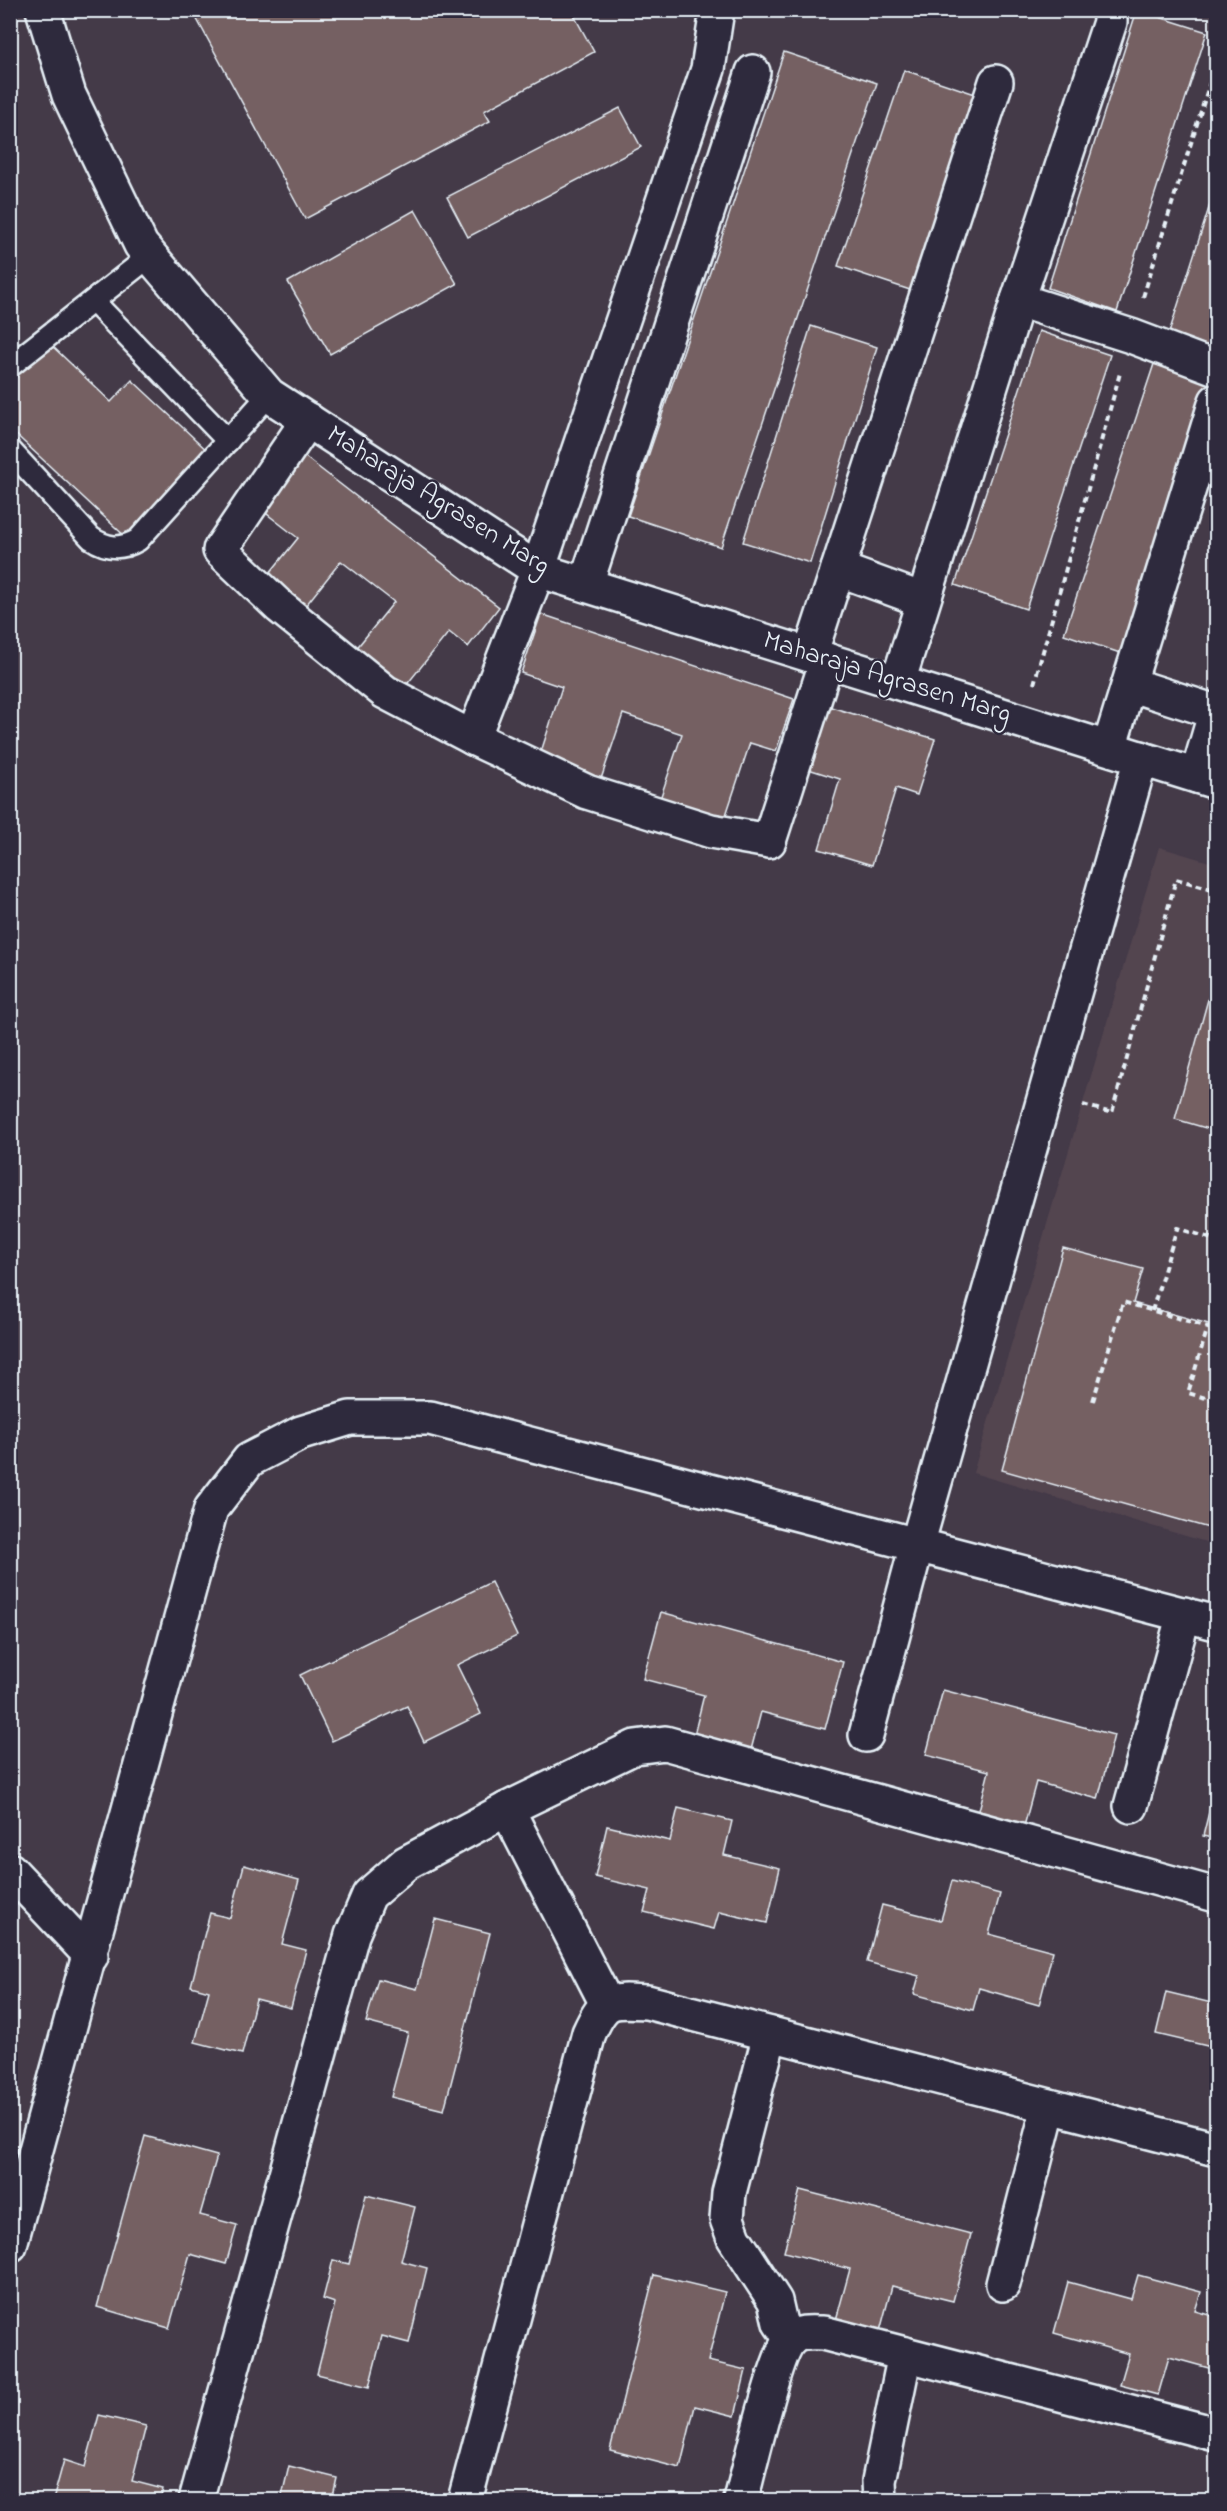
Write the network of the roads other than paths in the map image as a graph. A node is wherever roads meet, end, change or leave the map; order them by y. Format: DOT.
graph roads {
  1 [pos="43,10"];
  2 [pos="717,10"];
  3 [pos="1110,10"];
  4 [pos="753,72"];
  5 [pos="996,82"];
  6 [pos="150,256"];
  7 [pos="1018,300"];
  8 [pos="93,301"];
  9 [pos="10,366"];
  10 [pos="1216,368"];
  11 [pos="269,395"];
  12 [pos="1216,401"];
  13 [pos="308,420"];
  14 [pos="228,441"];
  15 [pos="10,450"];
  16 [pos="838,569"];
  17 [pos="538,570"];
  18 [pos="586,584"];
  19 [pos="923,600"];
  20 [pos="819,657"];
  21 [pos="898,682"];
  22 [pos="1129,684"];
  23 [pos="1216,712"];
  24 [pos="473,738"];
  25 [pos="1109,748"];
  26 [pos="1141,758"];
  27 [pos="1207,779"];
  28 [pos="917,1545"];
  29 [pos="1184,1614"];
  30 [pos="1216,1623"];
  31 [pos="866,1735"];
  32 [pos="1131,1806"];
  33 [pos="507,1809"];
  34 [pos="10,1870"];
  35 [pos="1216,1895"];
  36 [pos="91,1956"];
  37 [pos="607,2004"];
  38 [pos="770,2034"];
  39 [pos="1048,2106"];
  40 [pos="1216,2149"];
  41 [pos="10,2245"];
  42 [pos="1003,2284"];
  43 [pos="791,2339"];
  44 [pos="905,2354"];
  45 [pos="1216,2434"];
  46 [pos="196,2500"];
  47 [pos="465,2500"];
  48 [pos="741,2500"];
  49 [pos="880,2500"];
  1 -- 6 [label="street, Maharaja Agrasen Marg"];
  2 -- 17 [label="street"];
  3 -- 7 [label="street"];
  4 -- 18 [label="street"];
  5 -- 16 [label="street"];
  6 -- 8 [label="lane"];
  6 -- 11 [label="street, Maharaja Agrasen Marg"];
  7 -- 10 [label="street"];
  7 -- 19 [label="street"];
  8 -- 9 [label="lane"];
  8 -- 14 [label="lane"];
  11 -- 13 [label="street, Maharaja Agrasen Marg"];
  11 -- 14 [label="lane"];
  12 -- 22 [label="street"];
  13 -- 17 [label="street, Maharaja Agrasen Marg"];
  13 -- 24 [label="street"];
  14 -- 15 [label="lane"];
  16 -- 19 [label="street"];
  16 -- 20 [label="street"];
  17 -- 18 [label="street, Maharaja Agrasen Marg"];
  17 -- 24 [label="street"];
  18 -- 20 [label="street, Maharaja Agrasen Marg"];
  19 -- 21 [label="street"];
  20 -- 21 [label="street, Maharaja Agrasen Marg"];
  20 -- 24 [label="street"];
  21 -- 25 [label="street, Maharaja Agrasen Marg"];
  22 -- 23 [label="street"];
  22 -- 25 [label="street"];
  23 -- 27 [label="street"];
  25 -- 26 [label="street, Maharaja Agrasen Marg"];
  26 -- 27 [label="street, Maharaja Agrasen Marg"];
  26 -- 28 [label="street"];
  28 -- 29 [label="street"];
  28 -- 31 [label="street"];
  28 -- 36 [label="street"];
  29 -- 30 [label="street"];
  29 -- 32 [label="street"];
  33 -- 35 [label="street"];
  33 -- 37 [label="street"];
  33 -- 46 [label="street"];
  34 -- 36 [label="street"];
  36 -- 41 [label="street"];
  37 -- 38 [label="street"];
  37 -- 47 [label="street"];
  38 -- 39 [label="street"];
  38 -- 43 [label="street"];
  39 -- 40 [label="street"];
  39 -- 42 [label="street"];
  43 -- 44 [label="street"];
  43 -- 48 [label="street"];
  44 -- 45 [label="street"];
  44 -- 49 [label="street"];
}
